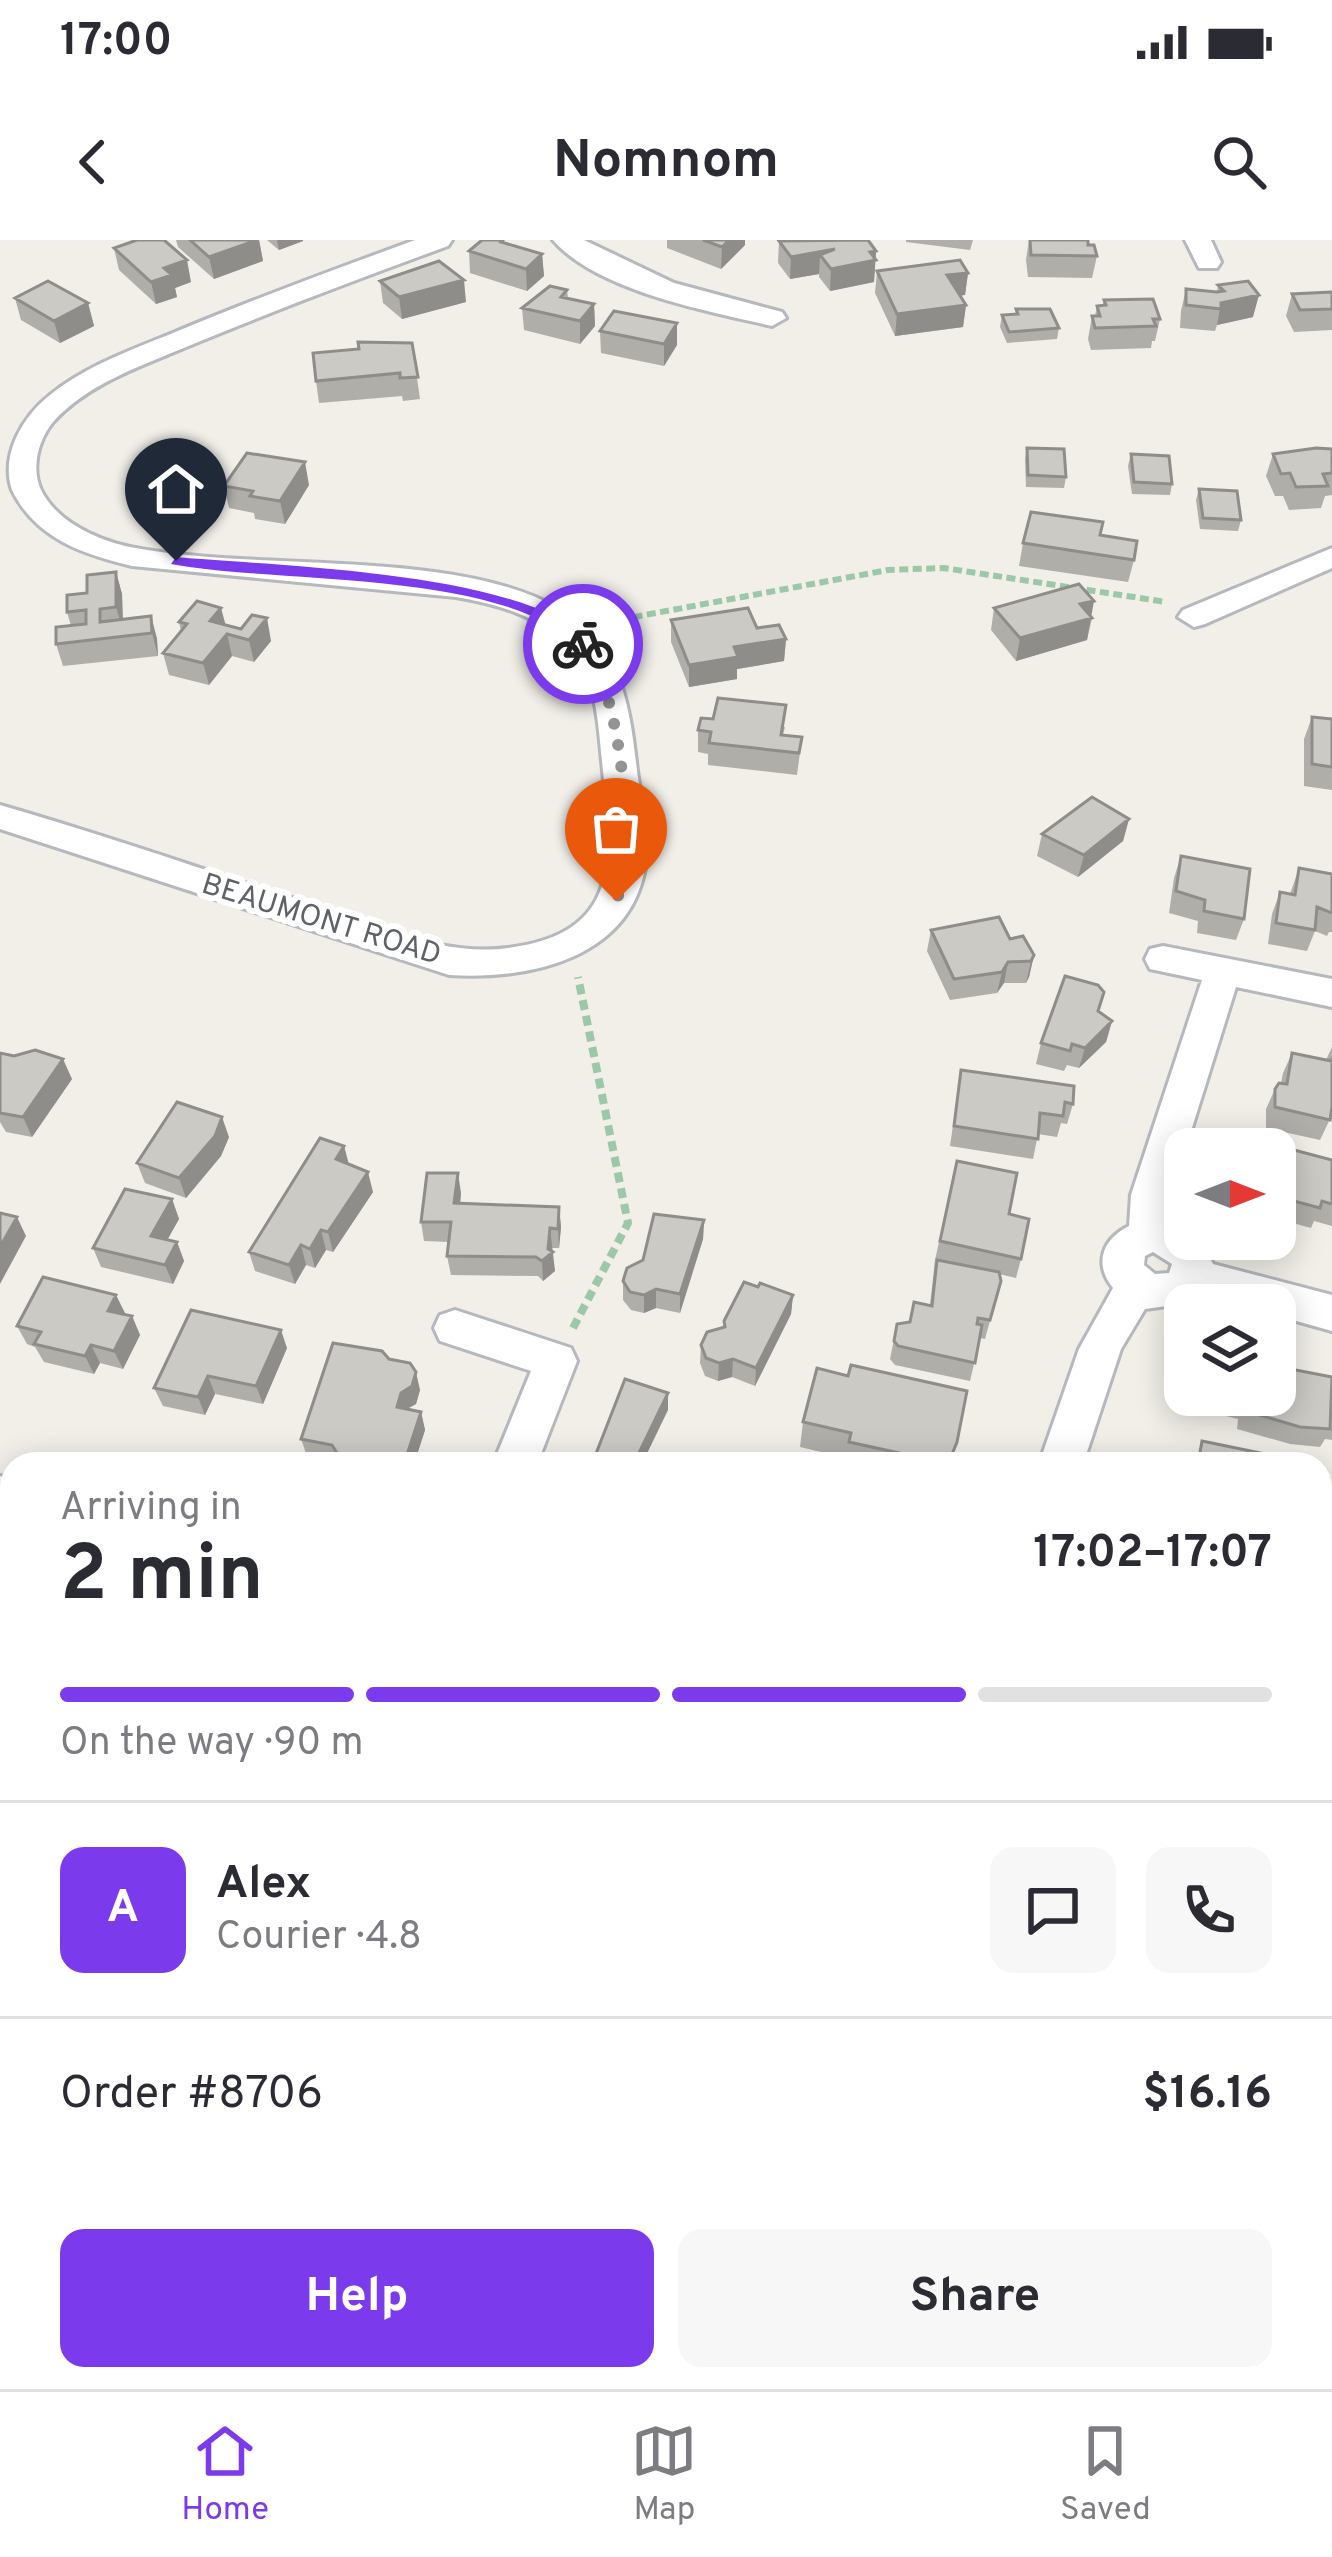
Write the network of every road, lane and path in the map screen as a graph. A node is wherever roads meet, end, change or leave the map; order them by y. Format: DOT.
graph roads {
  1 [pos="440,240"];
  2 [pos="566,240"];
  3 [pos="772,318"];
  4 [pos="1332,557"];
  5 [pos="633,616"];
  6 [pos="1194,616"];
  7 [pos="0,818"];
  8 [pos="571,945"];
  9 [pos="1163,959"];
  10 [pos="1223,971"];
  11 [pos="1332,993"];
  12 [pos="1149,1235"];
  13 [pos="1192,1276"];
  14 [pos="1137,1287"];
  15 [pos="1332,1313"];
  16 [pos="455,1328"];
  17 [pos="556,1361"];
  18 [pos="520,1452"];
  19 [pos="1065,1452"];
  1 -- 8 [label="street, BEAUMONT ROAD"];
  2 -- 3 [label="street"];
  4 -- 6 [label="street"];
  5 -- 6 [label="path"];
  7 -- 8 [label="street, BEAUMONT ROAD"];
  8 -- 17 [label="path"];
  9 -- 10 [label="street"];
  10 -- 11 [label="street"];
  10 -- 12 [label="street"];
  12 -- 13 [label="street"];
  12 -- 14 [label="street"];
  13 -- 14 [label="street"];
  13 -- 15 [label="street"];
  14 -- 19 [label="street"];
  16 -- 17 [label="street"];
  17 -- 18 [label="street"];
}
